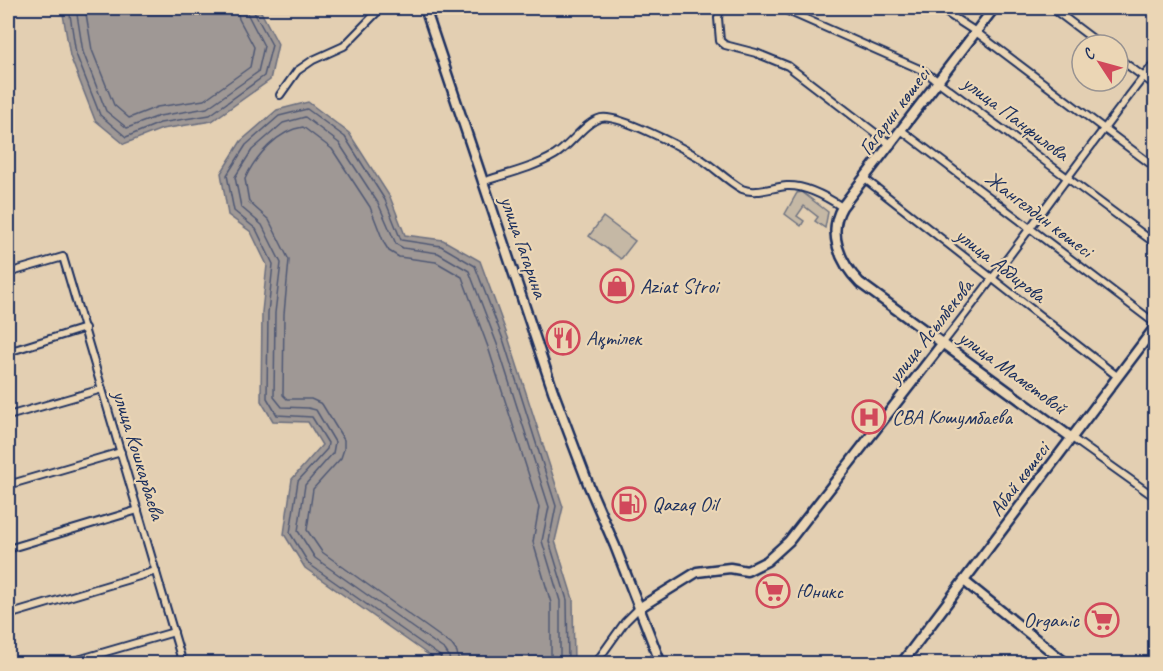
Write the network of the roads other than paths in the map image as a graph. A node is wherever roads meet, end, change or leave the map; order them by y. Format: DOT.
graph roads {
  1 [pos="381,8"];
  2 [pos="426,8"];
  3 [pos="720,8"];
  4 [pos="781,8"];
  5 [pos="939,8"];
  6 [pos="994,8"];
  7 [pos="1052,8"];
  8 [pos="976,32"];
  9 [pos="1085,33"];
  10 [pos="1155,61"];
  11 [pos="1130,67"];
  12 [pos="1143,76"];
  13 [pos="939,81"];
  14 [pos="1155,86"];
  15 [pos="280,95"];
  16 [pos="1103,129"];
  17 [pos="901,130"];
  18 [pos="891,145"];
  19 [pos="1155,168"];
  20 [pos="1066,177"];
  21 [pos="865,179"];
  22 [pos="482,182"];
  23 [pos="842,207"];
  24 [pos="1031,227"];
  25 [pos="836,240"];
  26 [pos="1155,244"];
  27 [pos="8,273"];
  28 [pos="992,280"];
  29 [pos="1155,325"];
  30 [pos="85,328"];
  31 [pos="942,344"];
  32 [pos="8,352"];
  33 [pos="1117,376"];
  34 [pos="102,389"];
  35 [pos="8,416"];
  36 [pos="1072,438"];
  37 [pos="121,452"];
  38 [pos="8,485"];
  39 [pos="1155,498"];
  40 [pos="138,510"];
  41 [pos="8,549"];
  42 [pos="156,571"];
  43 [pos="964,581"];
  44 [pos="639,608"];
  45 [pos="8,615"];
  46 [pos="174,632"];
  47 [pos="64,663"];
  48 [pos="183,663"];
  49 [pos="596,663"];
  50 [pos="661,663"];
  51 [pos="903,663"];
  52 [pos="1067,663"];
  1 -- 15 [label="street"];
  2 -- 22 [label="street, улица Гагарина"];
  3 -- 18 [label="street"];
  4 -- 13 [label="street, улица Панфилова"];
  5 -- 8 [label="street"];
  6 -- 8 [label="street, Гагарин көшесі"];
  7 -- 9 [label="street"];
  8 -- 13 [label="street, Гагарин көшесі"];
  8 -- 16 [label="street"];
  10 -- 12 [label="street, улица Асылбекова"];
  11 -- 12 [label="street"];
  12 -- 14 [label="street"];
  12 -- 16 [label="street, улица Асылбекова"];
  13 -- 17 [label="street, Гагарин көшесі"];
  13 -- 20 [label="street, улица Панфилова"];
  16 -- 19 [label="street"];
  16 -- 20 [label="street, улица Асылбекова"];
  17 -- 18 [label="street, Гагарин көшесі"];
  17 -- 24 [label="street, Жангелдин көшесі"];
  18 -- 21 [label="street, Гагарин көшесі"];
  20 -- 24 [label="street, улица Асылбекова"];
  20 -- 26 [label="street, улица Панфилова"];
  21 -- 23 [label="street, Гагарин көшесі"];
  21 -- 28 [label="street, улица Абдирова"];
  22 -- 23 [label="street"];
  22 -- 44 [label="street, улица Гагарина"];
  23 -- 25 [label="street, Гагарин көшесі"];
  24 -- 28 [label="street, улица Асылбекова"];
  24 -- 29 [label="street, Жангелдин көшесі"];
  25 -- 31 [label="street, улица Маметовой"];
  27 -- 30 [label="street, улица Кошкарбаева"];
  28 -- 31 [label="street, улица Асылбекова"];
  28 -- 33 [label="street, улица Абдирова"];
  29 -- 33 [label="street, Абай көшесі"];
  30 -- 32 [label="street"];
  30 -- 34 [label="street, улица Кошкарбаева"];
  31 -- 36 [label="street, улица Маметовой"];
  31 -- 44 [label="street, улица Асылбекова"];
  33 -- 36 [label="street, Абай көшесі"];
  34 -- 35 [label="street"];
  34 -- 37 [label="street, улица Кошкарбаева"];
  36 -- 39 [label="street, улица Маметовой"];
  36 -- 43 [label="street, Абай көшесі"];
  37 -- 38 [label="street"];
  37 -- 40 [label="street, улица Кошкарбаева"];
  40 -- 41 [label="street"];
  40 -- 42 [label="street, улица Кошкарбаева"];
  42 -- 45 [label="street"];
  42 -- 46 [label="street, улица Кошкарбаева"];
  43 -- 51 [label="street, Абай көшесі"];
  43 -- 52 [label="street"];
  44 -- 49 [label="street"];
  44 -- 50 [label="street, улица Гагарина"];
  46 -- 47 [label="street"];
  46 -- 48 [label="street, улица Кошкарбаева"];
}
